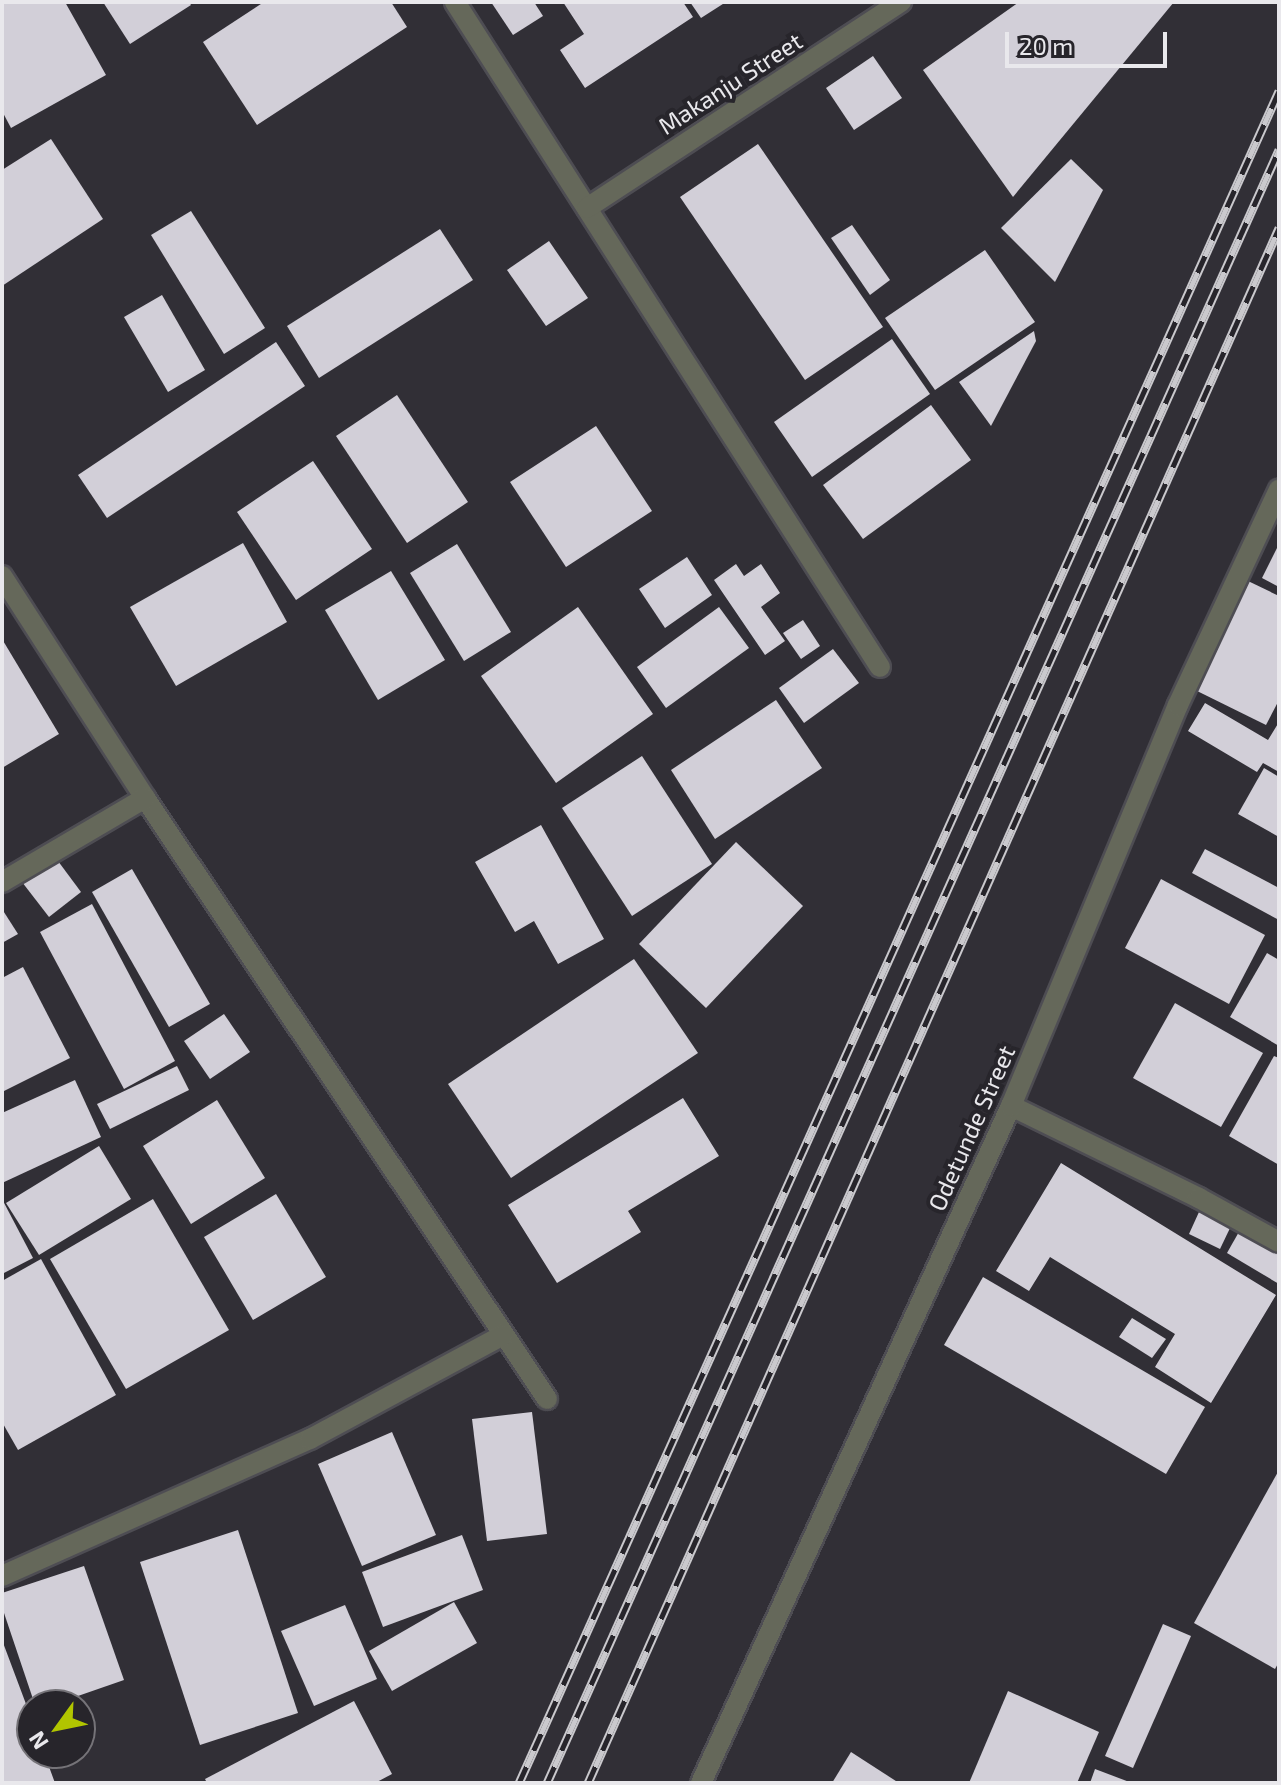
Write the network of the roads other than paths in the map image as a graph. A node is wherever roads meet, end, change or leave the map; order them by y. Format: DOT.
graph roads {
  1 [pos="455,2"];
  2 [pos="901,2"];
  3 [pos="587,208"];
  4 [pos="1279,489"];
  5 [pos="2,576"];
  6 [pos="880,667"];
  7 [pos="145,798"];
  8 [pos="2,882"];
  9 [pos="1011,1106"];
  10 [pos="1279,1242"];
  11 [pos="503,1335"];
  12 [pos="547,1399"];
  13 [pos="2,1576"];
  14 [pos="701,1783"];
  1 -- 3 [label="street"];
  2 -- 3 [label="street, Makanju Street"];
  3 -- 6 [label="street"];
  4 -- 9 [label="street, Odetunde Street"];
  5 -- 7 [label="street"];
  7 -- 8 [label="street"];
  7 -- 11 [label="street"];
  9 -- 10 [label="street"];
  9 -- 14 [label="street, Odetunde Street"];
  11 -- 12 [label="street"];
  11 -- 13 [label="street"];
}
